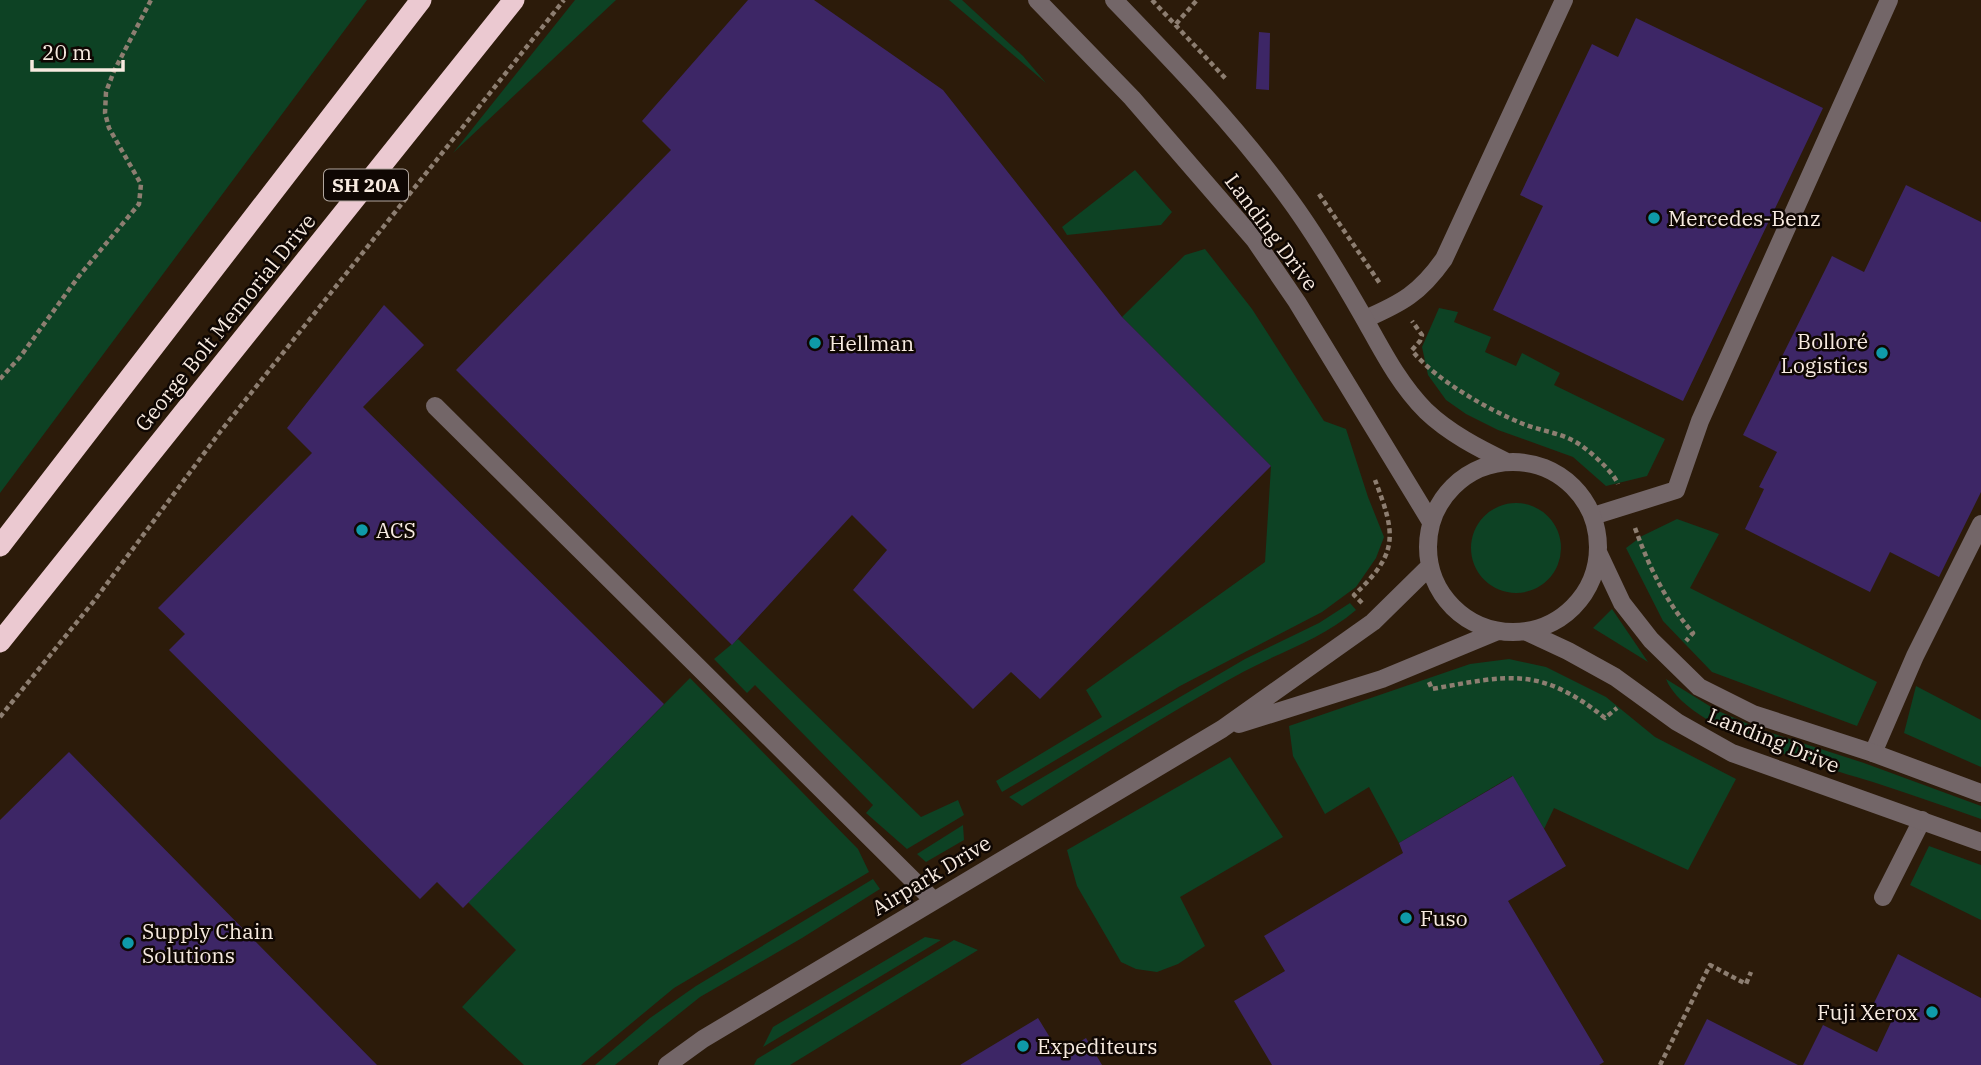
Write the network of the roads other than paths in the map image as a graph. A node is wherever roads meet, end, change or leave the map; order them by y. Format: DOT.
graph roads {
  1 [pos="421,0"];
  2 [pos="514,0"];
  3 [pos="1037,0"];
  4 [pos="1114,0"];
  5 [pos="1564,0"];
  6 [pos="1889,0"];
  7 [pos="1365,319"];
  8 [pos="435,406"];
  9 [pos="1507,462"];
  10 [pos="1593,516"];
  11 [pos="1431,522"];
  12 [pos="1981,524"];
  13 [pos="0,546"];
  14 [pos="1598,552"];
  15 [pos="1430,566"];
  16 [pos="1498,631"];
  17 [pos="1527,632"];
  18 [pos="0,642"];
  19 [pos="1222,729"];
  20 [pos="1873,753"];
  21 [pos="1981,793"];
  22 [pos="1922,820"];
  23 [pos="1981,842"];
  24 [pos="1882,897"];
  25 [pos="933,900"];
  26 [pos="667,1065"];
  1 -- 13 [label="highway, George Bolt Memorial Drive / SH 20A"];
  2 -- 18 [label="highway, George Bolt Memorial Drive / SH 20A"];
  3 -- 11 [label="street, Landing Drive"];
  4 -- 7 [label="street, Landing Drive"];
  5 -- 7 [label="street"];
  6 -- 10 [label="street"];
  7 -- 9 [label="street, Landing Drive"];
  8 -- 25 [label="street"];
  9 -- 10 [label="street"];
  9 -- 11 [label="street"];
  10 -- 14 [label="street"];
  11 -- 15 [label="street"];
  12 -- 20 [label="street"];
  14 -- 17 [label="street"];
  14 -- 20 [label="street, Landing Drive"];
  15 -- 16 [label="street"];
  15 -- 19 [label="street, Airpark Drive"];
  16 -- 17 [label="street"];
  16 -- 19 [label="street, Airpark Drive"];
  17 -- 22 [label="street, Landing Drive"];
  19 -- 25 [label="street, Airpark Drive"];
  20 -- 21 [label="street, Landing Drive"];
  22 -- 23 [label="street, Landing Drive"];
  22 -- 24 [label="street"];
  25 -- 26 [label="street, Airpark Drive"];
}
